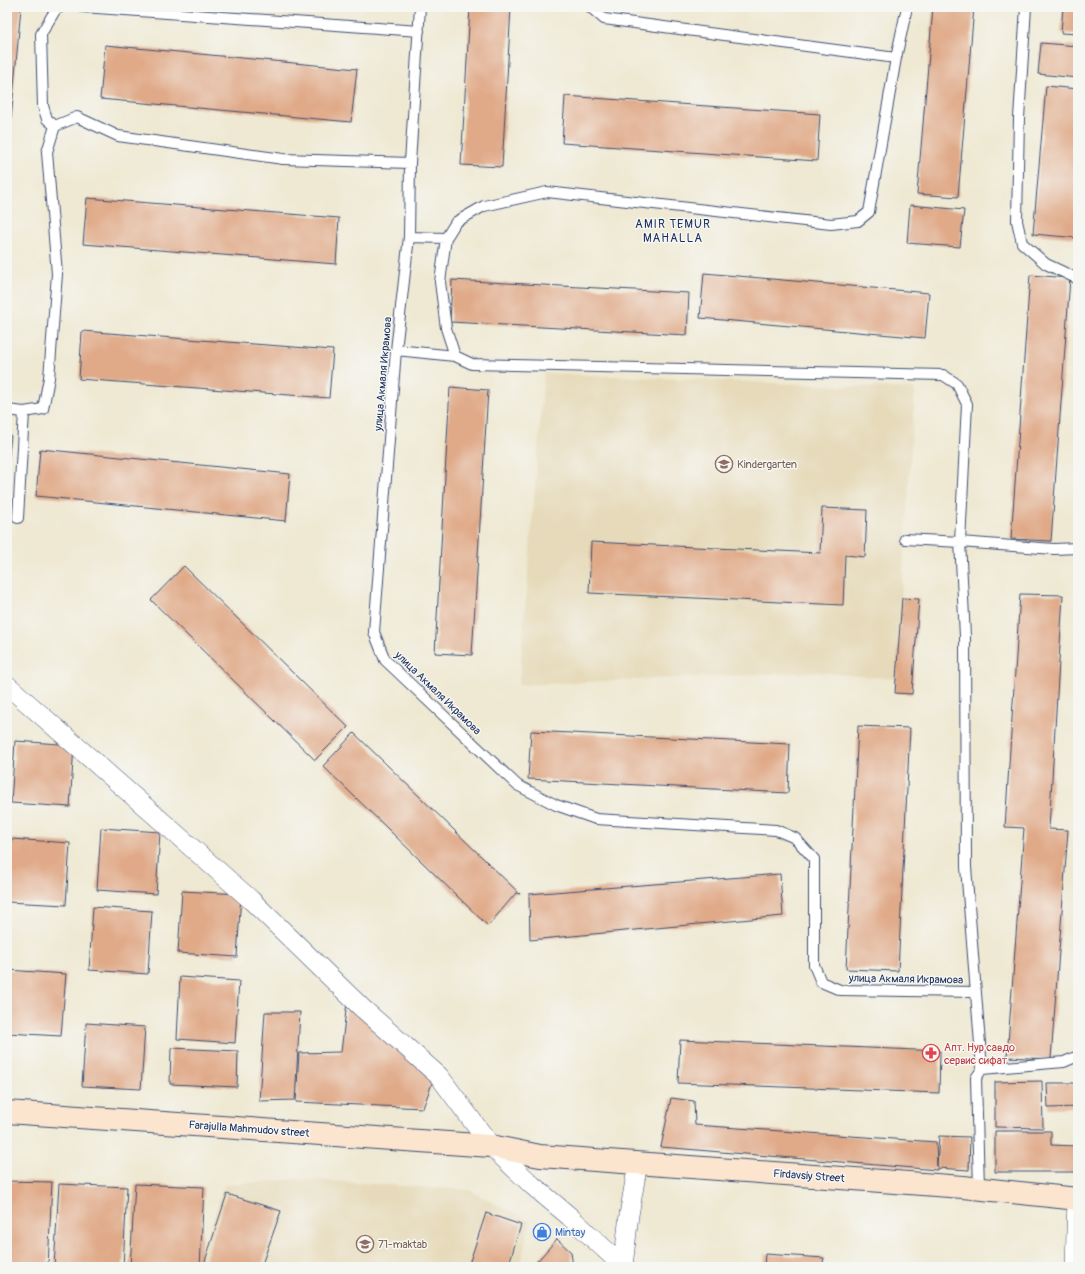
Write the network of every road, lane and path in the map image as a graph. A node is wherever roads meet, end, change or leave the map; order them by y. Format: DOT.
graph roads {
  1 [pos="61,7"];
  2 [pos="84,7"];
  3 [pos="420,7"];
  4 [pos="590,7"];
  5 [pos="907,7"];
  6 [pos="1026,7"];
  7 [pos="419,31"];
  8 [pos="896,58"];
  9 [pos="55,126"];
  10 [pos="410,163"];
  11 [pos="409,237"];
  12 [pos="446,238"];
  13 [pos="1078,279"];
  14 [pos="396,350"];
  15 [pos="455,356"];
  16 [pos="7,410"];
  17 [pos="24,412"];
  18 [pos="18,518"];
  19 [pos="905,539"];
  20 [pos="960,542"];
  21 [pos="1078,548"];
  22 [pos="7,685"];
  23 [pos="976,992"];
  24 [pos="1078,1056"];
  25 [pos="982,1069"];
  26 [pos="7,1112"];
  27 [pos="492,1146"];
  28 [pos="540,1156"];
  29 [pos="638,1163"];
  30 [pos="979,1188"];
  31 [pos="1077,1199"];
  32 [pos="624,1266"];
  33 [pos="1075,1267"];
  1 -- 9 [label="lane"];
  2 -- 7 [label="lane"];
  3 -- 7 [label="lane, улица Акмаля Икрамова"];
  4 -- 8 [label="lane"];
  5 -- 8 [label="lane"];
  6 -- 13 [label="lane"];
  7 -- 10 [label="lane, улица Акмаля Икрамова"];
  8 -- 12 [label="lane"];
  9 -- 10 [label="lane"];
  9 -- 17 [label="lane"];
  10 -- 11 [label="lane, улица Акмаля Икрамова"];
  11 -- 12 [label="lane"];
  11 -- 14 [label="lane, улица Акмаля Икрамова"];
  12 -- 15 [label="lane"];
  14 -- 15 [label="lane"];
  14 -- 23 [label="lane, улица Акмаля Икрамова"];
  15 -- 20 [label="lane"];
  16 -- 17 [label="lane"];
  17 -- 18 [label="lane"];
  19 -- 20 [label="lane"];
  20 -- 21 [label="lane"];
  20 -- 23 [label="lane"];
  22 -- 27 [label="street"];
  23 -- 25 [label="lane"];
  24 -- 25 [label="lane"];
  25 -- 30 [label="lane"];
  26 -- 27 [label="main road, Farajulla Mahmudov street"];
  27 -- 28 [label="main road, Farajulla Mahmudov street"];
  27 -- 32 [label="street"];
  28 -- 29 [label="main road, Firdavsiy Street"];
  29 -- 30 [label="main road, Firdavsiy Street"];
  29 -- 32 [label="street"];
  30 -- 31 [label="main road, Firdavsiy Street"];
  31 -- 33 [label="street"];
}
